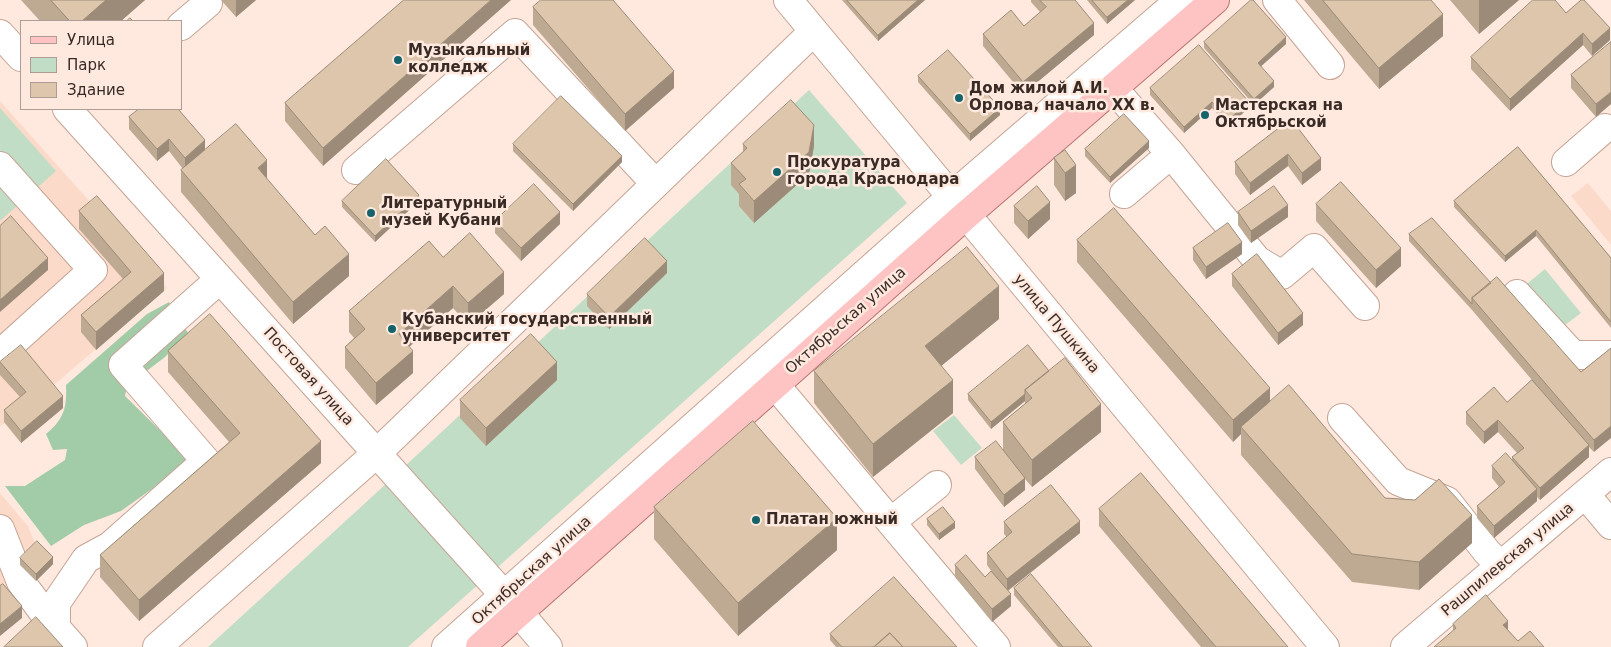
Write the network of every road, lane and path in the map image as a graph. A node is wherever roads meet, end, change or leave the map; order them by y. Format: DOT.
graph roads {
  1 [pos="205,0"];
  2 [pos="788,0"];
  3 [pos="1180,0"];
  4 [pos="1215,0"];
  5 [pos="1277,0"];
  6 [pos="182,25"];
  7 [pos="813,32"];
  8 [pos="0,34"];
  9 [pos="20,57"];
  10 [pos="1330,65"];
  11 [pos="1113,88"];
  12 [pos="68,110"];
  13 [pos="1609,129"];
  14 [pos="1171,154"];
  15 [pos="1566,162"];
  16 [pos="0,166"];
  17 [pos="356,170"];
  18 [pos="655,183"];
  19 [pos="1124,194"];
  20 [pos="958,207"];
  21 [pos="220,279"];
  22 [pos="1517,294"];
  23 [pos="1365,306"];
  24 [pos="857,311"];
  25 [pos="874,332"];
  26 [pos="0,354"];
  27 [pos="1611,355"];
  28 [pos="767,376"];
  29 [pos="1342,418"];
  30 [pos="377,454"];
  31 [pos="1611,472"];
  32 [pos="938,485"];
  33 [pos="1585,494"];
  34 [pos="891,522"];
  35 [pos="1611,526"];
  36 [pos="0,528"];
  37 [pos="1501,566"];
  38 [pos="518,600"];
  39 [pos="52,633"];
  40 [pos="157,647"];
  41 [pos="446,647"];
  42 [pos="480,647"];
  43 [pos="548,647"];
  44 [pos="567,647"];
  45 [pos="996,647"];
  46 [pos="1325,647"];
  47 [pos="1405,647"];
  1 -- 6 [label="street"];
  2 -- 7 [label="street, улица Пушкина"];
  3 -- 20 [label="street, Октябрьская улица"];
  4 -- 11 [label="main road, Октябрьская улица"];
  5 -- 10 [label="street"];
  7 -- 18 [label="street"];
  7 -- 20 [label="street, улица Пушкина"];
  8 -- 9 [label="street"];
  11 -- 14 [label="street"];
  11 -- 20 [label="main road, Октябрьская улица"];
  12 -- 21 [label="street, Постовая улица"];
  13 -- 15 [label="street"];
  14 -- 19 [label="street"];
  14 -- 23 [label="street"];
  16 -- 26 [label="street"];
  17 -- 18 [label="street"];
  18 -- 30 [label="street"];
  20 -- 24 [label="main road, Октябрьская улица"];
  20 -- 28 [label="street, Октябрьская улица"];
  20 -- 46 [label="street, улица Пушкина"];
  21 -- 30 [label="street, Постовая улица"];
  21 -- 39 [label="street"];
  22 -- 27 [label="street"];
  24 -- 25 [label="street"];
  24 -- 28 [label="main road, Октябрьская улица"];
  28 -- 34 [label="street"];
  28 -- 38 [label="main road, Октябрьская улица"];
  29 -- 37 [label="street"];
  30 -- 38 [label="street, Постовая улица"];
  30 -- 40 [label="street"];
  31 -- 33 [label="street, Рашпилевская улица"];
  32 -- 34 [label="street"];
  33 -- 35 [label="street"];
  33 -- 37 [label="street, Рашпилевская улица"];
  34 -- 45 [label="street"];
  36 -- 39 [label="street"];
  37 -- 47 [label="street, Рашпилевская улица"];
  38 -- 41 [label="street, Октябрьская улица"];
  38 -- 42 [label="main road, Октябрьская улица"];
  38 -- 43 [label="street, Постовая улица"];
  38 -- 44 [label="street, Постовая улица"];
}
